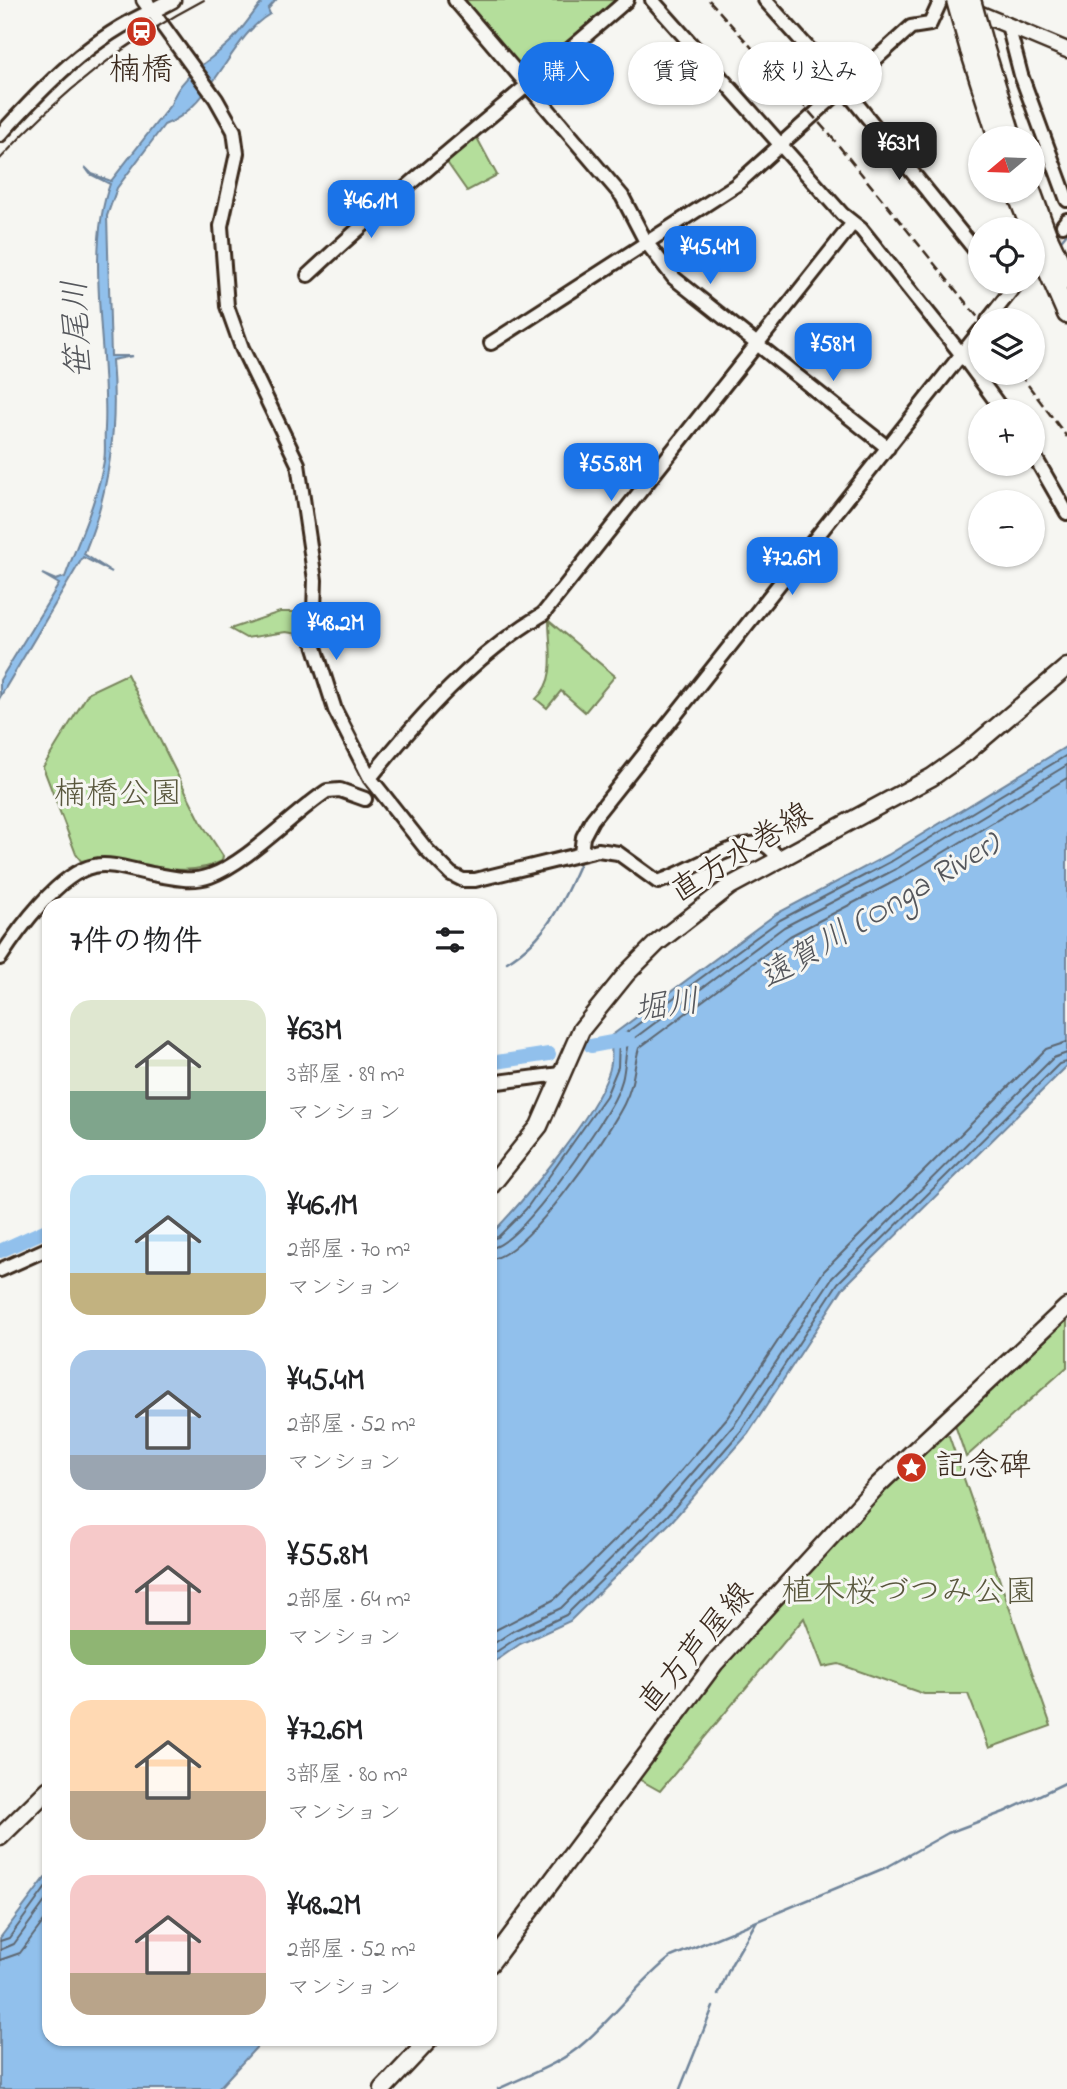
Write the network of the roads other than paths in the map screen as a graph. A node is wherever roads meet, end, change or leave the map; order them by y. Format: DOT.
graph roads {
  1 [pos="173,0"];
  2 [pos="455,0"];
  3 [pos="627,0"];
  4 [pos="652,0"];
  5 [pos="765,0"];
  6 [pos="941,0"];
  7 [pos="948,0"];
  8 [pos="956,0"];
  9 [pos="971,0"];
  10 [pos="148,6"];
  11 [pos="1008,25"];
  12 [pos="579,42"];
  13 [pos="803,42"];
  14 [pos="977,49"];
  15 [pos="1067,50"];
  16 [pos="882,53"];
  17 [pos="518,75"];
  18 [pos="518,95"];
  19 [pos="544,105"];
  20 [pos="822,105"];
  21 [pos="858,105"];
  22 [pos="995,126"];
  23 [pos="1007,126"];
  24 [pos="0,135"];
  25 [pos="778,144"];
  26 [pos="1067,200"];
  27 [pos="1025,203"];
  28 [pos="1035,203"];
  29 [pos="853,223"];
  30 [pos="1046,232"];
  31 [pos="968,241"];
  32 [pos="646,242"];
  33 [pos="1051,260"];
  34 [pos="308,275"];
  35 [pos="1067,279"];
  36 [pos="1067,314"];
  37 [pos="491,343"];
  38 [pos="757,345"];
  39 [pos="968,351"];
  40 [pos="964,358"];
  41 [pos="994,399"];
  42 [pos="888,448"];
  43 [pos="1045,475"];
  44 [pos="1067,513"];
  45 [pos="1067,667"];
  46 [pos="370,779"];
  47 [pos="365,799"];
  48 [pos="581,853"];
  49 [pos="778,858"];
  50 [pos="49,898"];
  51 [pos="42,904"];
  52 [pos="0,958"];
  53 [pos="560,1074"];
  54 [pos="497,1082"];
  55 [pos="497,1177"];
  56 [pos="42,1251"];
  57 [pos="0,1270"];
  58 [pos="1067,1307"];
  59 [pos="42,1796"];
  60 [pos="0,1837"];
  61 [pos="497,1955"];
  62 [pos="423,2046"];
  63 [pos="383,2089"];
  1 -- 10 [label="main road"];
  2 -- 17 [label="street"];
  3 -- 12 [label="street"];
  4 -- 25 [label="street"];
  5 -- 13 [label="street"];
  6 -- 16 [label="street"];
  7 -- 11 [label="main road"];
  8 -- 14 [label="highway, bridge"];
  9 -- 14 [label="highway, bridge"];
  10 -- 24 [label="street"];
  10 -- 46 [label="street"];
  11 -- 15 [label="main road"];
  11 -- 26 [label="street"];
  14 -- 22 [label="highway"];
  14 -- 23 [label="highway"];
  18 -- 34 [label="street"];
  19 -- 32 [label="street"];
  20 -- 25 [label="street"];
  21 -- 31 [label="street"];
  25 -- 29 [label="street"];
  25 -- 32 [label="street"];
  27 -- 30 [label="highway"];
  28 -- 30 [label="highway"];
  29 -- 38 [label="street"];
  29 -- 40 [label="street"];
  30 -- 33 [label="highway, bridge"];
  32 -- 37 [label="street"];
  32 -- 38 [label="street"];
  33 -- 35 [label="highway"];
  33 -- 36 [label="highway"];
  38 -- 42 [label="street"];
  38 -- 46 [label="street"];
  39 -- 40 [label="street"];
  40 -- 41 [label="street"];
  40 -- 42 [label="street"];
  42 -- 48 [label="street"];
  43 -- 44 [label="street"];
  45 -- 49 [label="main road, 直方水巻線"];
  46 -- 48 [label="street"];
  47 -- 50 [label="street"];
  48 -- 49 [label="street"];
  49 -- 53 [label="main road, 直方水巻線"];
  51 -- 52 [label="street"];
  53 -- 54 [label="street"];
  53 -- 55 [label="main road, 直方水巻線"];
  56 -- 57 [label="street"];
  58 -- 61 [label="main road, 直方芦屋線"];
  59 -- 60 [label="main road"];
  62 -- 63 [label="main road"];
}
